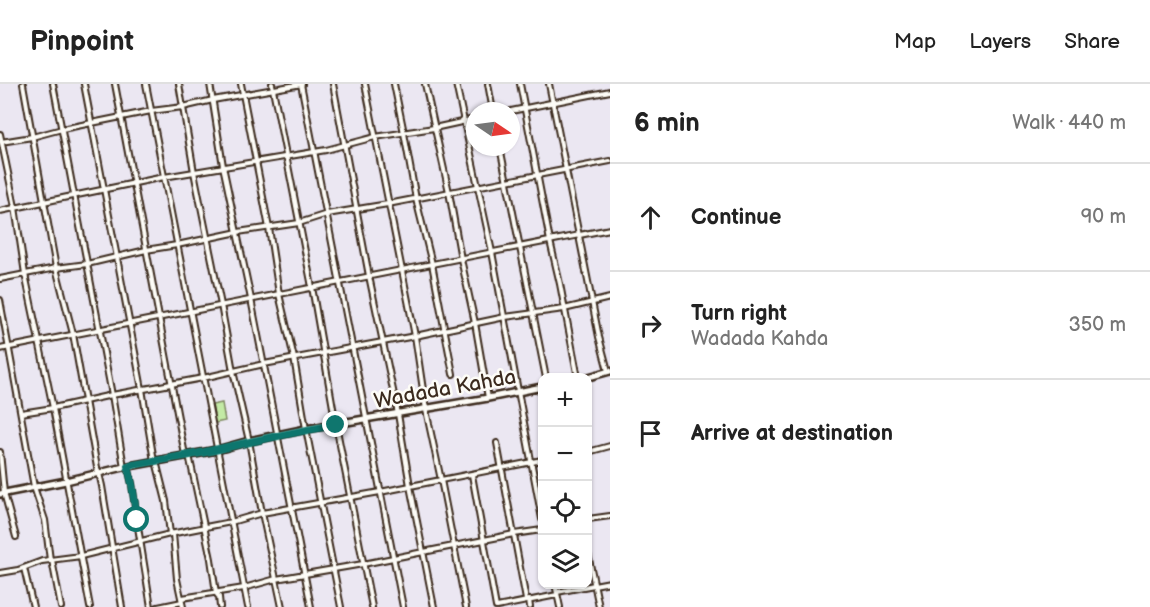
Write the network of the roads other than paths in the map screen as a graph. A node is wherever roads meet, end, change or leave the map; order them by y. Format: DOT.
graph roads {
  1 [pos="22,84"];
  2 [pos="53,84"];
  3 [pos="84,84"];
  4 [pos="115,84"];
  5 [pos="146,84"];
  6 [pos="179,84"];
  7 [pos="210,84"];
  8 [pos="240,84"];
  9 [pos="272,84"];
  10 [pos="302,84"];
  11 [pos="333,84"];
  12 [pos="365,84"];
  13 [pos="394,84"];
  14 [pos="425,84"];
  15 [pos="456,84"];
  16 [pos="488,84"];
  17 [pos="520,84"];
  18 [pos="549,84"];
  19 [pos="273,90"];
  20 [pos="610,91"];
  21 [pos="243,95"];
  22 [pos="213,100"];
  23 [pos="491,102"];
  24 [pos="553,103"];
  25 [pos="183,107"];
  26 [pos="524,108"];
  27 [pos="520,109"];
  28 [pos="151,111"];
  29 [pos="122,118"];
  30 [pos="464,121"];
  31 [pos="92,124"];
  32 [pos="434,128"];
  33 [pos="62,129"];
  34 [pos="404,133"];
  35 [pos="0,134"];
  36 [pos="32,137"];
  37 [pos="375,137"];
  38 [pos="1,142"];
  39 [pos="344,144"];
  40 [pos="314,151"];
  41 [pos="502,156"];
  42 [pos="286,157"];
  43 [pos="610,160"];
  44 [pos="256,162"];
  45 [pos="223,166"];
  46 [pos="567,169"];
  47 [pos="194,172"];
  48 [pos="537,175"];
  49 [pos="164,177"];
  50 [pos="507,181"];
  51 [pos="134,183"];
  52 [pos="478,187"];
  53 [pos="104,189"];
  54 [pos="449,192"];
  55 [pos="75,195"];
  56 [pos="416,199"];
  57 [pos="45,202"];
  58 [pos="388,204"];
  59 [pos="15,207"];
  60 [pos="357,209"];
  61 [pos="0,211"];
  62 [pos="327,214"];
  63 [pos="298,223"];
  64 [pos="269,228"];
  65 [pos="610,229"];
  66 [pos="237,232"];
  67 [pos="579,234"];
  68 [pos="207,238"];
  69 [pos="550,241"];
  70 [pos="177,245"];
  71 [pos="520,247"];
  72 [pos="146,250"];
  73 [pos="492,252"];
  74 [pos="117,256"];
  75 [pos="460,259"];
  76 [pos="87,264"];
  77 [pos="432,264"];
  78 [pos="56,268"];
  79 [pos="402,270"];
  80 [pos="25,274"];
  81 [pos="369,276"];
  82 [pos="0,279"];
  83 [pos="340,282"];
  84 [pos="312,287"];
  85 [pos="279,294"];
  86 [pos="610,298"];
  87 [pos="251,299"];
  88 [pos="0,300"];
  89 [pos="592,301"];
  90 [pos="221,305"];
  91 [pos="564,309"];
  92 [pos="190,311"];
  93 [pos="533,313"];
  94 [pos="505,317"];
  95 [pos="159,318"];
  96 [pos="130,323"];
  97 [pos="475,324"];
  98 [pos="100,329"];
  99 [pos="444,330"];
  100 [pos="73,334"];
  101 [pos="414,336"];
  102 [pos="39,341"];
  103 [pos="383,342"];
  104 [pos="8,347"];
  105 [pos="353,348"];
  106 [pos="0,349"];
  107 [pos="324,353"];
  108 [pos="294,358"];
  109 [pos="264,364"];
  110 [pos="232,371"];
  111 [pos="609,372"];
  112 [pos="545,373"];
  113 [pos="577,373"];
  114 [pos="453,374"];
  115 [pos="592,376"];
  116 [pos="203,378"];
  117 [pos="172,384"];
  118 [pos="538,388"];
  119 [pos="142,389"];
  120 [pos="518,392"];
  121 [pos="112,395"];
  122 [pos="488,399"];
  123 [pos="85,400"];
  124 [pos="53,408"];
  125 [pos="426,410"];
  126 [pos="21,413"];
  127 [pos="398,414"];
  128 [pos="367,420"];
  129 [pos="336,425"];
  130 [pos="306,429"];
  131 [pos="277,436"];
  132 [pos="249,441"];
  133 [pos="497,443"];
  134 [pos="610,446"];
  135 [pos="217,450"];
  136 [pos="592,451"];
  137 [pos="0,452"];
  138 [pos="187,455"];
  139 [pos="155,461"];
  140 [pos="538,461"];
  141 [pos="532,462"];
  142 [pos="126,466"];
  143 [pos="501,468"];
  144 [pos="98,473"];
  145 [pos="472,475"];
  146 [pos="441,480"];
  147 [pos="66,481"];
  148 [pos="410,486"];
  149 [pos="34,487"];
  150 [pos="380,492"];
  151 [pos="2,493"];
  152 [pos="538,493"];
  153 [pos="350,498"];
  154 [pos="320,503"];
  155 [pos="291,508"];
  156 [pos="262,513"];
  157 [pos="610,516"];
  158 [pos="592,518"];
  159 [pos="231,522"];
  160 [pos="204,527"];
  161 [pos="538,531"];
  162 [pos="171,534"];
  163 [pos="514,534"];
  164 [pos="16,537"];
  165 [pos="484,540"];
  166 [pos="140,541"];
  167 [pos="454,547"];
  168 [pos="112,548"];
  169 [pos="423,553"];
  170 [pos="81,556"];
  171 [pos="393,558"];
  172 [pos="51,560"];
  173 [pos="363,564"];
  174 [pos="24,568"];
  175 [pos="333,569"];
  176 [pos="0,573"];
  177 [pos="303,574"];
  178 [pos="592,575"];
  179 [pos="276,579"];
  180 [pos="610,582"];
  181 [pos="594,585"];
  182 [pos="244,588"];
  183 [pos="556,589"];
  184 [pos="216,593"];
  185 [pos="557,593"];
  186 [pos="527,600"];
  187 [pos="182,602"];
  188 [pos="32,607"];
  189 [pos="61,607"];
  190 [pos="90,607"];
  191 [pos="122,607"];
  192 [pos="151,607"];
  193 [pos="158,607"];
  194 [pos="220,607"];
  195 [pos="248,607"];
  196 [pos="282,607"];
  197 [pos="311,607"];
  198 [pos="341,607"];
  199 [pos="372,607"];
  200 [pos="403,607"];
  201 [pos="434,607"];
  202 [pos="466,607"];
  203 [pos="497,607"];
  204 [pos="530,607"];
  205 [pos="560,607"];
  206 [pos="599,607"];
  1 -- 36 [label="street"];
  2 -- 33 [label="street"];
  3 -- 31 [label="street"];
  4 -- 29 [label="street"];
  5 -- 28 [label="street"];
  6 -- 25 [label="street"];
  7 -- 22 [label="street"];
  8 -- 21 [label="street"];
  9 -- 19 [label="street"];
  10 -- 19 [label="street"];
  10 -- 40 [label="street"];
  11 -- 39 [label="street"];
  12 -- 37 [label="street"];
  13 -- 34 [label="street"];
  14 -- 32 [label="street"];
  15 -- 30 [label="street"];
  16 -- 23 [label="street"];
  17 -- 26 [label="street"];
  18 -- 24 [label="street"];
  19 -- 21 [label="street"];
  19 -- 42 [label="street"];
  20 -- 24 [label="street"];
  21 -- 22 [label="street"];
  21 -- 44 [label="street"];
  22 -- 25 [label="street"];
  22 -- 45 [label="street"];
  24 -- 26 [label="street"];
  24 -- 46 [label="street"];
  25 -- 28 [label="street"];
  25 -- 47 [label="street"];
  26 -- 27 [label="street"];
  26 -- 48 [label="street"];
  28 -- 29 [label="street"];
  28 -- 49 [label="street"];
  29 -- 31 [label="street"];
  29 -- 51 [label="street"];
  30 -- 32 [label="street"];
  30 -- 52 [label="street"];
  31 -- 33 [label="street"];
  31 -- 53 [label="street"];
  32 -- 34 [label="street"];
  32 -- 54 [label="street"];
  33 -- 36 [label="street"];
  33 -- 55 [label="street"];
  34 -- 37 [label="street"];
  34 -- 56 [label="street"];
  35 -- 38 [label="street"];
  36 -- 38 [label="street"];
  36 -- 57 [label="street"];
  37 -- 39 [label="street"];
  37 -- 58 [label="street"];
  38 -- 59 [label="street"];
  39 -- 40 [label="street"];
  39 -- 60 [label="street"];
  40 -- 42 [label="street"];
  40 -- 62 [label="street"];
  41 -- 50 [label="street"];
  42 -- 44 [label="street"];
  42 -- 63 [label="street"];
  43 -- 46 [label="street"];
  44 -- 45 [label="street"];
  44 -- 64 [label="street"];
  45 -- 47 [label="street"];
  45 -- 66 [label="street"];
  46 -- 48 [label="street"];
  46 -- 67 [label="street"];
  47 -- 49 [label="street"];
  47 -- 68 [label="street"];
  48 -- 50 [label="street"];
  48 -- 69 [label="street"];
  49 -- 51 [label="street"];
  49 -- 70 [label="street"];
  50 -- 52 [label="street"];
  50 -- 71 [label="street"];
  51 -- 53 [label="street"];
  51 -- 72 [label="street"];
  52 -- 54 [label="street"];
  52 -- 73 [label="street"];
  53 -- 55 [label="street"];
  53 -- 74 [label="street"];
  54 -- 56 [label="street"];
  54 -- 75 [label="street"];
  55 -- 57 [label="street"];
  55 -- 76 [label="street"];
  56 -- 58 [label="street"];
  56 -- 77 [label="street"];
  57 -- 59 [label="street"];
  57 -- 78 [label="street"];
  58 -- 60 [label="street"];
  58 -- 79 [label="street"];
  59 -- 61 [label="street"];
  59 -- 80 [label="street"];
  60 -- 62 [label="street"];
  60 -- 81 [label="street"];
  62 -- 63 [label="street"];
  62 -- 83 [label="street"];
  63 -- 64 [label="street"];
  63 -- 84 [label="street"];
  64 -- 66 [label="street"];
  64 -- 85 [label="street"];
  65 -- 67 [label="street"];
  66 -- 68 [label="street"];
  66 -- 87 [label="street"];
  67 -- 69 [label="street"];
  67 -- 89 [label="street"];
  68 -- 70 [label="street"];
  68 -- 90 [label="street"];
  69 -- 71 [label="street"];
  69 -- 91 [label="street"];
  70 -- 72 [label="street"];
  70 -- 92 [label="street"];
  71 -- 73 [label="street"];
  71 -- 93 [label="street"];
  72 -- 74 [label="street"];
  72 -- 95 [label="street"];
  73 -- 75 [label="street"];
  73 -- 94 [label="street"];
  74 -- 76 [label="street"];
  74 -- 96 [label="street"];
  75 -- 77 [label="street"];
  75 -- 97 [label="street"];
  76 -- 78 [label="street"];
  76 -- 98 [label="street"];
  77 -- 79 [label="street"];
  77 -- 99 [label="street"];
  78 -- 80 [label="street"];
  78 -- 100 [label="street"];
  79 -- 81 [label="street"];
  79 -- 101 [label="street"];
  80 -- 82 [label="street"];
  80 -- 102 [label="street"];
  81 -- 83 [label="street"];
  81 -- 103 [label="street"];
  83 -- 84 [label="street"];
  83 -- 105 [label="street"];
  84 -- 85 [label="street"];
  84 -- 107 [label="street"];
  85 -- 87 [label="street"];
  85 -- 108 [label="street"];
  86 -- 89 [label="street"];
  87 -- 90 [label="street"];
  87 -- 109 [label="street"];
  88 -- 104 [label="street"];
  89 -- 91 [label="street"];
  89 -- 111 [label="street"];
  90 -- 92 [label="street"];
  90 -- 110 [label="street"];
  91 -- 93 [label="street"];
  91 -- 113 [label="street"];
  92 -- 95 [label="street"];
  92 -- 116 [label="street"];
  93 -- 94 [label="street"];
  93 -- 112 [label="street"];
  94 -- 97 [label="street"];
  94 -- 120 [label="street"];
  95 -- 96 [label="street"];
  95 -- 117 [label="street"];
  96 -- 98 [label="street"];
  96 -- 119 [label="street"];
  97 -- 99 [label="street"];
  97 -- 122 [label="street"];
  98 -- 100 [label="street"];
  98 -- 121 [label="street"];
  99 -- 101 [label="street"];
  99 -- 114 [label="street"];
  100 -- 102 [label="street"];
  100 -- 123 [label="street"];
  101 -- 103 [label="street"];
  101 -- 125 [label="street"];
  102 -- 104 [label="street"];
  102 -- 124 [label="street"];
  103 -- 105 [label="street"];
  103 -- 127 [label="street"];
  104 -- 106 [label="street"];
  104 -- 126 [label="street"];
  105 -- 107 [label="street"];
  105 -- 128 [label="street"];
  107 -- 108 [label="street"];
  107 -- 129 [label="street"];
  108 -- 109 [label="street"];
  108 -- 130 [label="street"];
  109 -- 110 [label="street"];
  109 -- 131 [label="street"];
  110 -- 116 [label="street"];
  110 -- 132 [label="street"];
  111 -- 115 [label="main road"];
  116 -- 117 [label="street"];
  116 -- 135 [label="street"];
  117 -- 119 [label="street"];
  117 -- 138 [label="street"];
  118 -- 120 [label="main road, Wadada Kahda"];
  119 -- 121 [label="street"];
  119 -- 139 [label="street"];
  120 -- 122 [label="main road, Wadada Kahda"];
  120 -- 141 [label="street"];
  121 -- 123 [label="street"];
  121 -- 142 [label="street"];
  122 -- 125 [label="main road, Wadada Kahda"];
  123 -- 124 [label="street"];
  123 -- 144 [label="street"];
  124 -- 126 [label="street"];
  124 -- 147 [label="street"];
  125 -- 127 [label="main road, Wadada Kahda"];
  125 -- 146 [label="street"];
  126 -- 149 [label="street"];
  127 -- 128 [label="main road, Wadada Kahda"];
  127 -- 148 [label="street"];
  128 -- 129 [label="main road, Wadada Kahda"];
  128 -- 150 [label="street"];
  129 -- 130 [label="main road, Wadada Kahda"];
  129 -- 153 [label="street"];
  130 -- 131 [label="main road, Wadada Kahda"];
  130 -- 154 [label="street"];
  131 -- 132 [label="main road, Wadada Kahda"];
  131 -- 155 [label="street"];
  132 -- 135 [label="main road, Wadada Kahda"];
  132 -- 156 [label="street"];
  133 -- 143 [label="street"];
  134 -- 136 [label="street"];
  135 -- 138 [label="main road, Wadada Kahda"];
  135 -- 159 [label="street"];
  137 -- 151 [label="street"];
  138 -- 139 [label="main road, Wadada Kahda"];
  138 -- 160 [label="street"];
  139 -- 142 [label="main road, Wadada Kahda"];
  139 -- 162 [label="street"];
  140 -- 141 [label="street"];
  141 -- 143 [label="street"];
  141 -- 152 [label="street"];
  142 -- 144 [label="main road, Wadada Kahda"];
  142 -- 166 [label="street"];
  143 -- 145 [label="street"];
  143 -- 163 [label="street"];
  144 -- 147 [label="main road, Wadada Kahda"];
  144 -- 168 [label="street"];
  145 -- 146 [label="street"];
  145 -- 165 [label="street"];
  146 -- 148 [label="street"];
  146 -- 167 [label="street"];
  147 -- 149 [label="main road, Wadada Kahda"];
  147 -- 170 [label="street"];
  148 -- 150 [label="street"];
  148 -- 169 [label="street"];
  149 -- 151 [label="main road, Wadada Kahda"];
  149 -- 172 [label="street"];
  150 -- 153 [label="street"];
  150 -- 171 [label="street"];
  151 -- 164 [label="street"];
  153 -- 154 [label="street"];
  153 -- 173 [label="street"];
  154 -- 155 [label="street"];
  154 -- 175 [label="street"];
  155 -- 156 [label="street"];
  155 -- 177 [label="street"];
  156 -- 159 [label="street"];
  156 -- 179 [label="street"];
  157 -- 158 [label="street"];
  159 -- 160 [label="street"];
  159 -- 182 [label="street"];
  160 -- 162 [label="street"];
  160 -- 184 [label="street"];
  161 -- 163 [label="street"];
  162 -- 166 [label="street"];
  162 -- 187 [label="street"];
  163 -- 165 [label="street"];
  163 -- 186 [label="street"];
  165 -- 167 [label="street"];
  165 -- 203 [label="street"];
  166 -- 168 [label="street"];
  166 -- 192 [label="street"];
  167 -- 169 [label="street"];
  167 -- 202 [label="street"];
  168 -- 170 [label="street"];
  168 -- 191 [label="street"];
  169 -- 171 [label="street"];
  169 -- 201 [label="street"];
  170 -- 172 [label="street"];
  170 -- 190 [label="street"];
  171 -- 173 [label="street"];
  171 -- 200 [label="street"];
  172 -- 174 [label="street"];
  172 -- 189 [label="street"];
  173 -- 175 [label="street"];
  173 -- 199 [label="street"];
  174 -- 176 [label="street"];
  174 -- 188 [label="street"];
  175 -- 177 [label="street"];
  175 -- 198 [label="street"];
  177 -- 179 [label="street"];
  177 -- 197 [label="street"];
  178 -- 181 [label="street"];
  179 -- 182 [label="street"];
  179 -- 196 [label="street"];
  180 -- 181 [label="street"];
  181 -- 185 [label="street"];
  181 -- 206 [label="street"];
  182 -- 184 [label="street"];
  182 -- 195 [label="street"];
  183 -- 185 [label="street"];
  184 -- 187 [label="street"];
  184 -- 194 [label="street"];
  185 -- 186 [label="street"];
  185 -- 205 [label="street"];
  186 -- 203 [label="street"];
  186 -- 204 [label="street"];
  187 -- 193 [label="street"];
}
